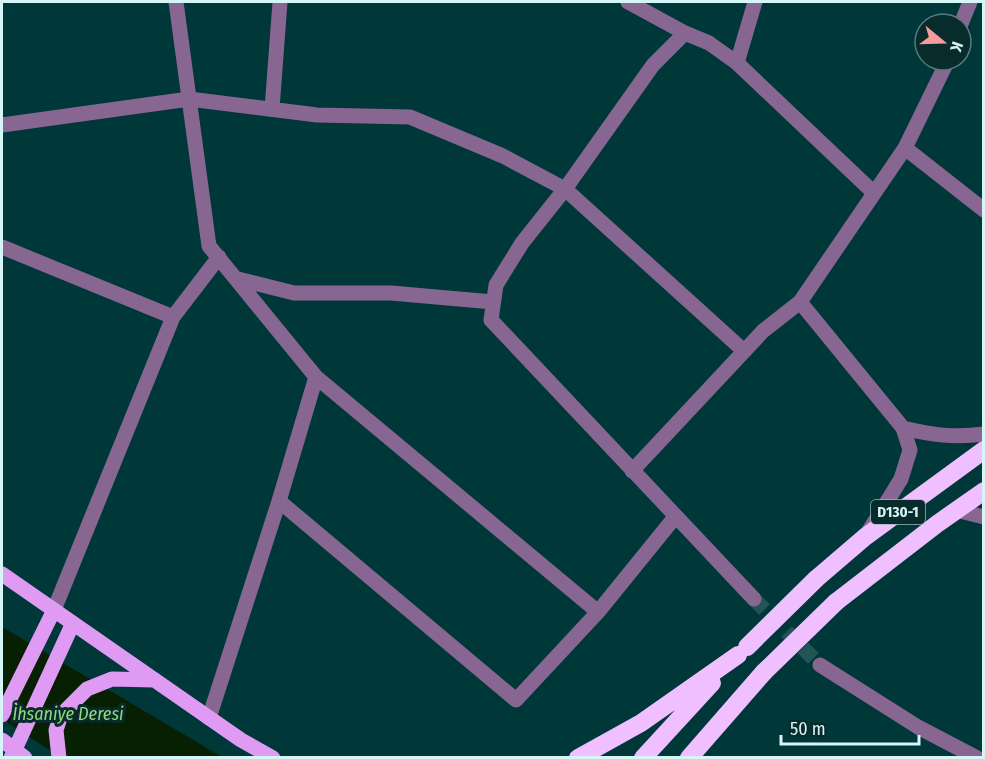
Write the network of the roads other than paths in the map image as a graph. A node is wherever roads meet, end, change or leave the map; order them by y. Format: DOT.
graph roads {
  1 [pos="176,2"];
  2 [pos="280,2"];
  3 [pos="628,2"];
  4 [pos="755,2"];
  5 [pos="685,33"];
  6 [pos="737,63"];
  7 [pos="942,72"];
  8 [pos="189,99"];
  9 [pos="272,109"];
  10 [pos="2,125"];
  11 [pos="905,148"];
  12 [pos="565,189"];
  13 [pos="874,193"];
  14 [pos="984,210"];
  15 [pos="2,247"];
  16 [pos="219,257"];
  17 [pos="237,279"];
  18 [pos="493,302"];
  19 [pos="800,302"];
  20 [pos="172,317"];
  21 [pos="744,351"];
  22 [pos="316,377"];
  23 [pos="903,428"];
  24 [pos="984,434"];
  25 [pos="984,450"];
  26 [pos="632,471"];
  27 [pos="984,491"];
  28 [pos="279,501"];
  29 [pos="957,510"];
  30 [pos="675,517"];
  31 [pos="984,518"];
  32 [pos="865,537"];
  33 [pos="2,574"];
  34 [pos="754,599"];
  35 [pos="54,610"];
  36 [pos="598,612"];
  37 [pos="73,623"];
  38 [pos="742,651"];
  39 [pos="820,665"];
  40 [pos="155,680"];
  41 [pos="2,715"];
  42 [pos="209,718"];
  43 [pos="712,731"];
  44 [pos="2,741"];
  45 [pos="17,755"];
  46 [pos="59,758"];
  47 [pos="273,758"];
  48 [pos="578,758"];
  49 [pos="643,758"];
  50 [pos="689,758"];
  51 [pos="699,758"];
  52 [pos="977,758"];
  1 -- 8 [label="street"];
  2 -- 9 [label="street"];
  3 -- 5 [label="street"];
  4 -- 6 [label="street"];
  5 -- 6 [label="street"];
  5 -- 12 [label="street"];
  6 -- 13 [label="street"];
  7 -- 11 [label="street"];
  8 -- 9 [label="street"];
  8 -- 10 [label="street"];
  8 -- 16 [label="street"];
  9 -- 12 [label="street"];
  11 -- 13 [label="street"];
  11 -- 14 [label="street"];
  12 -- 18 [label="street"];
  12 -- 21 [label="street"];
  13 -- 19 [label="street"];
  15 -- 20 [label="street"];
  16 -- 17 [label="street"];
  16 -- 20 [label="street"];
  17 -- 18 [label="street"];
  17 -- 22 [label="street"];
  18 -- 26 [label="street"];
  19 -- 21 [label="street"];
  19 -- 23 [label="street"];
  20 -- 35 [label="street"];
  21 -- 26 [label="street"];
  22 -- 28 [label="street"];
  22 -- 36 [label="street"];
  23 -- 24 [label="street"];
  23 -- 32 [label="street"];
  25 -- 32 [label="highway, D130-1"];
  26 -- 30 [label="street"];
  27 -- 29 [label="highway, D130-1"];
  28 -- 36 [label="street"];
  28 -- 42 [label="street"];
  29 -- 31 [label="street"];
  29 -- 43 [label="highway, D130-1, bridge"];
  30 -- 34 [label="street"];
  30 -- 36 [label="street"];
  32 -- 38 [label="highway, D130-1, bridge"];
  33 -- 35 [label="main road"];
  35 -- 37 [label="main road"];
  35 -- 41 [label="main road"];
  37 -- 40 [label="main road"];
  37 -- 45 [label="main road"];
  38 -- 48 [label="highway"];
  38 -- 49 [label="highway, D130-1"];
  39 -- 52 [label="street"];
  40 -- 42 [label="main road"];
  40 -- 46 [label="main road"];
  42 -- 47 [label="main road"];
  43 -- 50 [label="highway, D130-1"];
  43 -- 51 [label="highway"];
  44 -- 45 [label="main road"];
}
